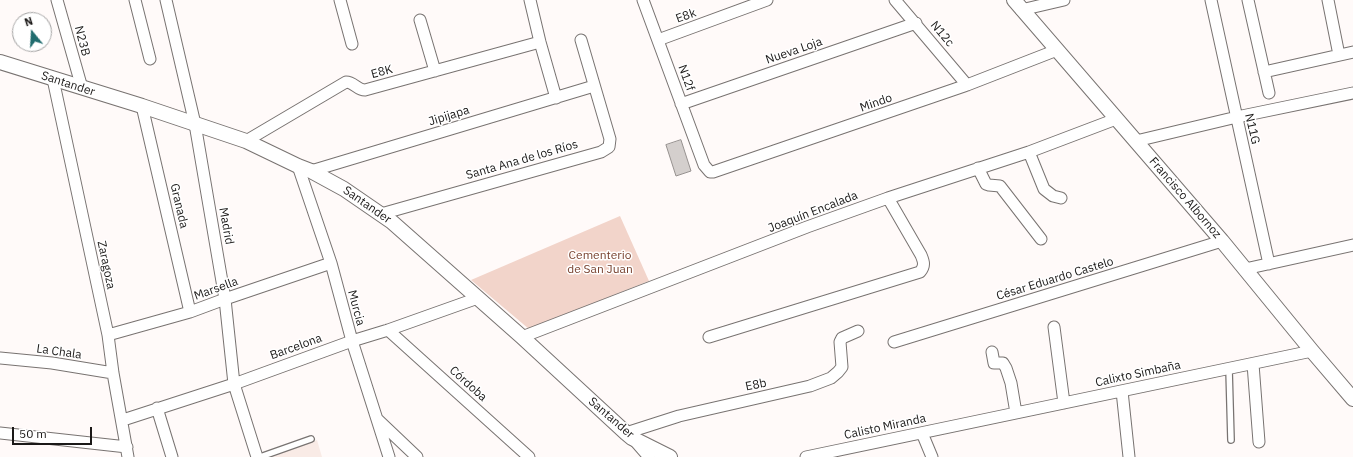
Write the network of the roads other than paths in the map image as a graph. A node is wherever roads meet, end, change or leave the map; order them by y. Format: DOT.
graph roads {
  1 [pos="57,0"];
  2 [pos="135,0"];
  3 [pos="166,0"];
  4 [pos="340,0"];
  5 [pos="530,0"];
  6 [pos="643,0"];
  7 [pos="767,0"];
  8 [pos="895,0"];
  9 [pos="1061,0"];
  10 [pos="1211,0"];
  11 [pos="1248,0"];
  12 [pos="1328,0"];
  13 [pos="1018,5"];
  14 [pos="420,20"];
  15 [pos="916,23"];
  16 [pos="581,40"];
  17 [pos="658,40"];
  18 [pos="540,42"];
  19 [pos="352,44"];
  20 [pos="1057,50"];
  21 [pos="1353,52"];
  22 [pos="1339,54"];
  23 [pos="150,59"];
  24 [pos="0,62"];
  25 [pos="436,71"];
  26 [pos="1264,72"];
  27 [pos="53,79"];
  28 [pos="594,86"];
  29 [pos="967,86"];
  30 [pos="82,88"];
  31 [pos="1269,93"];
  32 [pos="1353,93"];
  33 [pos="556,98"];
  34 [pos="681,104"];
  35 [pos="142,106"];
  36 [pos="1236,118"];
  37 [pos="1116,119"];
  38 [pos="195,124"];
  39 [pos="246,141"];
  40 [pos="1136,141"];
  41 [pos="1029,152"];
  42 [pos="704,165"];
  43 [pos="304,168"];
  44 [pos="978,168"];
  45 [pos="888,198"];
  46 [pos="1061,198"];
  47 [pos="381,214"];
  48 [pos="1041,239"];
  49 [pos="1222,241"];
  50 [pos="1353,246"];
  51 [pos="331,263"];
  52 [pos="1269,264"];
  53 [pos="1245,269"];
  54 [pos="478,298"];
  55 [pos="225,299"];
  56 [pos="190,312"];
  57 [pos="1054,327"];
  58 [pos="388,330"];
  59 [pos="858,331"];
  60 [pos="108,335"];
  61 [pos="522,337"];
  62 [pos="709,337"];
  63 [pos="352,341"];
  64 [pos="894,342"];
  65 [pos="992,352"];
  66 [pos="1312,352"];
  67 [pos="0,358"];
  68 [pos="1253,364"];
  69 [pos="1229,369"];
  70 [pos="113,373"];
  71 [pos="234,384"];
  72 [pos="1122,391"];
  73 [pos="1353,399"];
  74 [pos="1064,403"];
  75 [pos="157,408"];
  76 [pos="1016,413"];
  77 [pos="377,418"];
  78 [pos="122,420"];
  79 [pos="970,423"];
  80 [pos="922,433"];
  81 [pos="0,434"];
  82 [pos="629,435"];
  83 [pos="311,439"];
  84 [pos="1232,440"];
  85 [pos="1259,442"];
  86 [pos="128,452"];
  87 [pos="844,453"];
  88 [pos="172,457"];
  89 [pos="259,457"];
  90 [pos="389,457"];
  91 [pos="417,457"];
  92 [pos="529,457"];
  93 [pos="649,457"];
  94 [pos="670,457"];
  95 [pos="806,457"];
  96 [pos="932,457"];
  97 [pos="1129,457"];
  1 -- 30 [label="street, N23B"];
  2 -- 23 [label="street"];
  3 -- 38 [label="street, Madrid"];
  4 -- 19 [label="street"];
  5 -- 18 [label="street"];
  6 -- 17 [label="street, N12f"];
  7 -- 17 [label="street, E8k"];
  8 -- 15 [label="street, N12c"];
  9 -- 13 [label="street"];
  10 -- 36 [label="street, N11G"];
  11 -- 26 [label="street"];
  12 -- 22 [label="street"];
  13 -- 20 [label="street, Francisco Albornoz"];
  14 -- 25 [label="street"];
  15 -- 29 [label="street, N12c"];
  15 -- 34 [label="street, Nueva Loja"];
  16 -- 28 [label="street"];
  17 -- 34 [label="street, N12f"];
  18 -- 25 [label="street, E8K"];
  18 -- 33 [label="street"];
  20 -- 29 [label="street, Mindo"];
  20 -- 37 [label="street, Francisco Albornoz"];
  21 -- 22 [label="street"];
  22 -- 26 [label="street"];
  24 -- 27 [label="street, Santander"];
  25 -- 39 [label="street, E8K"];
  26 -- 31 [label="street"];
  27 -- 30 [label="street, Santander"];
  27 -- 60 [label="street, Zaragoza"];
  28 -- 33 [label="street, Jipijapa"];
  28 -- 47 [label="street, Santa Ana de los Ríos"];
  29 -- 42 [label="street, Mindo"];
  30 -- 35 [label="street, Santander"];
  32 -- 36 [label="street"];
  33 -- 43 [label="street, Jipijapa"];
  34 -- 42 [label="street, N12f"];
  35 -- 38 [label="street, Santander"];
  35 -- 56 [label="street, Granada"];
  36 -- 40 [label="street"];
  36 -- 52 [label="street, N11G"];
  37 -- 40 [label="street, Francisco Albornoz"];
  37 -- 41 [label="street, Joaquín Encalada"];
  38 -- 39 [label="street, Santander"];
  38 -- 55 [label="street, Madrid"];
  39 -- 43 [label="street, Santander"];
  40 -- 49 [label="street, Francisco Albornoz"];
  41 -- 44 [label="street, Joaquín Encalada"];
  41 -- 46 [label="street"];
  43 -- 47 [label="street, Santander"];
  43 -- 51 [label="street, Murcia"];
  44 -- 45 [label="street, Joaquín Encalada"];
  44 -- 48 [label="street"];
  45 -- 61 [label="street, Joaquín Encalada"];
  45 -- 62 [label="street"];
  47 -- 54 [label="street, Santander"];
  49 -- 53 [label="street, Francisco Albornoz"];
  49 -- 64 [label="street, César Eduardo Castelo"];
  50 -- 52 [label="street"];
  51 -- 55 [label="street, Marsella"];
  51 -- 63 [label="street, Murcia"];
  52 -- 53 [label="street"];
  53 -- 66 [label="street, Francisco Albornoz"];
  54 -- 58 [label="street, Barcelona"];
  54 -- 61 [label="street, Santander"];
  55 -- 56 [label="street, Marsella"];
  55 -- 71 [label="street, Madrid"];
  56 -- 60 [label="street, Marsella"];
  57 -- 74 [label="street"];
  58 -- 63 [label="street, Barcelona"];
  58 -- 92 [label="street, Córdoba"];
  59 -- 82 [label="street, E8b"];
  60 -- 70 [label="street, Zaragoza"];
  61 -- 82 [label="street, Santander"];
  63 -- 71 [label="street, Barcelona"];
  63 -- 77 [label="street, Murcia"];
  65 -- 76 [label="street"];
  66 -- 68 [label="street, Calixto Simbaña"];
  66 -- 73 [label="street, Francisco Albornoz"];
  67 -- 70 [label="street, La Chala"];
  68 -- 69 [label="street, Calixto Simbaña"];
  68 -- 85 [label="street"];
  69 -- 72 [label="street, Calixto Simbaña"];
  69 -- 84 [label="lane"];
  70 -- 78 [label="street, Zaragoza"];
  71 -- 75 [label="street, Barcelona"];
  71 -- 89 [label="street, Madrid"];
  72 -- 74 [label="street, Calixto Simbaña"];
  72 -- 97 [label="street"];
  74 -- 76 [label="street, Calixto Simbaña"];
  75 -- 78 [label="street, Barcelona"];
  75 -- 88 [label="street"];
  76 -- 79 [label="street, Calixto Simbaña"];
  77 -- 90 [label="street, Murcia"];
  77 -- 91 [label="street"];
  78 -- 86 [label="street, Zaragoza"];
  79 -- 80 [label="street, Calisto Miranda"];
  80 -- 87 [label="street, Calisto Miranda"];
  80 -- 96 [label="street"];
  81 -- 86 [label="street"];
  82 -- 93 [label="street"];
  82 -- 94 [label="street, Santander"];
  83 -- 89 [label="lane"];
  87 -- 95 [label="street, Calisto Miranda"];
}
